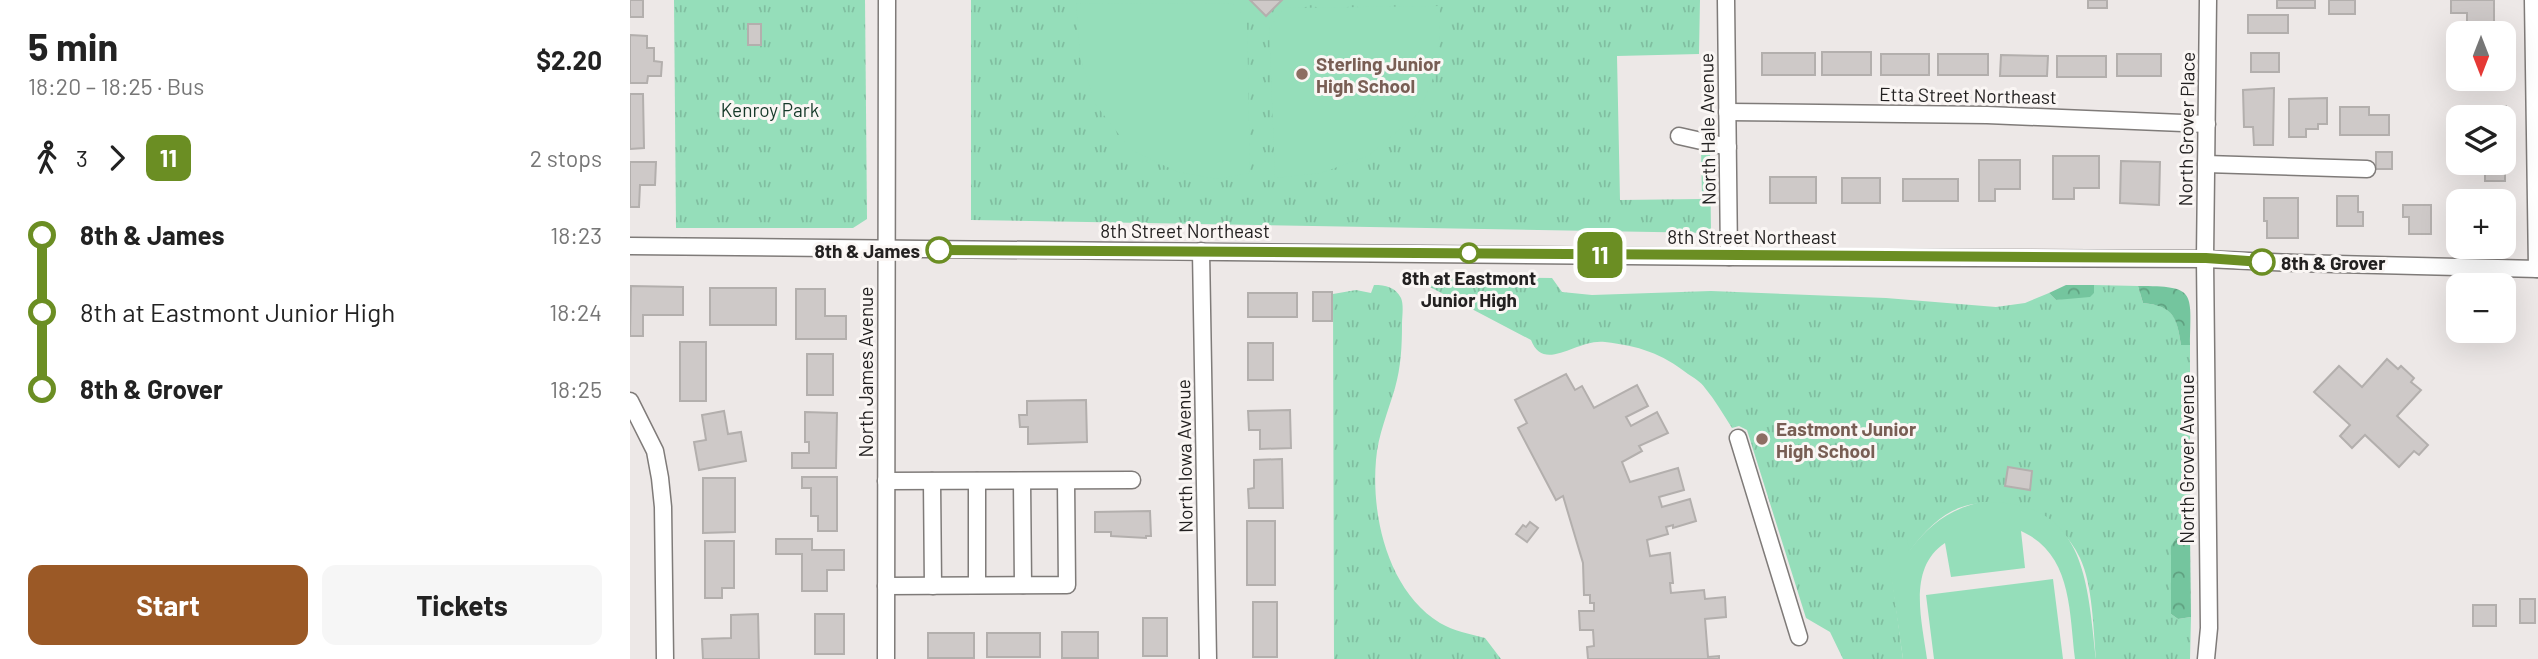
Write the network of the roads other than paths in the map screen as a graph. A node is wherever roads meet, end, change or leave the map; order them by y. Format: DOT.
graph roads {
  1 [pos="887,0"];
  2 [pos="1726,0"];
  3 [pos="2208,0"];
  4 [pos="2533,0"];
  5 [pos="1727,112"];
  6 [pos="2207,124"];
  7 [pos="1679,136"];
  8 [pos="1728,147"];
  9 [pos="2206,164"];
  10 [pos="2367,169"];
  11 [pos="630,246"];
  12 [pos="886,250"];
  13 [pos="1201,251"];
  14 [pos="1729,257"];
  15 [pos="2206,258"];
  16 [pos="2538,269"];
  17 [pos="630,401"];
  18 [pos="1738,438"];
  19 [pos="1132,480"];
  20 [pos="886,481"];
  21 [pos="932,481"];
  22 [pos="977,481"];
  23 [pos="1022,481"];
  24 [pos="1066,481"];
  25 [pos="977,585"];
  26 [pos="1023,585"];
  27 [pos="886,586"];
  28 [pos="933,586"];
  29 [pos="1799,637"];
  30 [pos="666,659"];
  31 [pos="886,659"];
  32 [pos="1208,659"];
  33 [pos="2206,659"];
  1 -- 12 [label="street, North James Avenue"];
  2 -- 5 [label="street, North Hale Avenue"];
  3 -- 6 [label="street, North Grover Place"];
  4 -- 16 [label="street"];
  5 -- 6 [label="street, Etta Street Northeast"];
  5 -- 8 [label="street, North Hale Avenue"];
  6 -- 9 [label="street, North Grover Place"];
  7 -- 8 [label="street"];
  8 -- 14 [label="street, North Hale Avenue"];
  9 -- 10 [label="street"];
  9 -- 15 [label="street, North Grover Place"];
  11 -- 12 [label="street, 8th Street Northeast"];
  12 -- 13 [label="street, 8th Street Northeast"];
  12 -- 20 [label="street, North James Avenue"];
  13 -- 14 [label="street, 8th Street Northeast"];
  13 -- 32 [label="street, North Iowa Avenue"];
  14 -- 15 [label="street, 8th Street Northeast"];
  15 -- 16 [label="street, 8th Street Northeast"];
  15 -- 33 [label="street, North Grover Avenue"];
  17 -- 30 [label="street"];
  18 -- 29 [label="street"];
  19 -- 24 [label="street"];
  20 -- 21 [label="street"];
  20 -- 27 [label="street, North James Avenue"];
  21 -- 22 [label="street"];
  21 -- 28 [label="street"];
  22 -- 23 [label="street"];
  22 -- 25 [label="street"];
  23 -- 24 [label="street"];
  23 -- 26 [label="street"];
  24 -- 26 [label="street"];
  25 -- 26 [label="street"];
  25 -- 28 [label="street"];
  27 -- 28 [label="street"];
  27 -- 31 [label="street, North James Avenue"];
}
